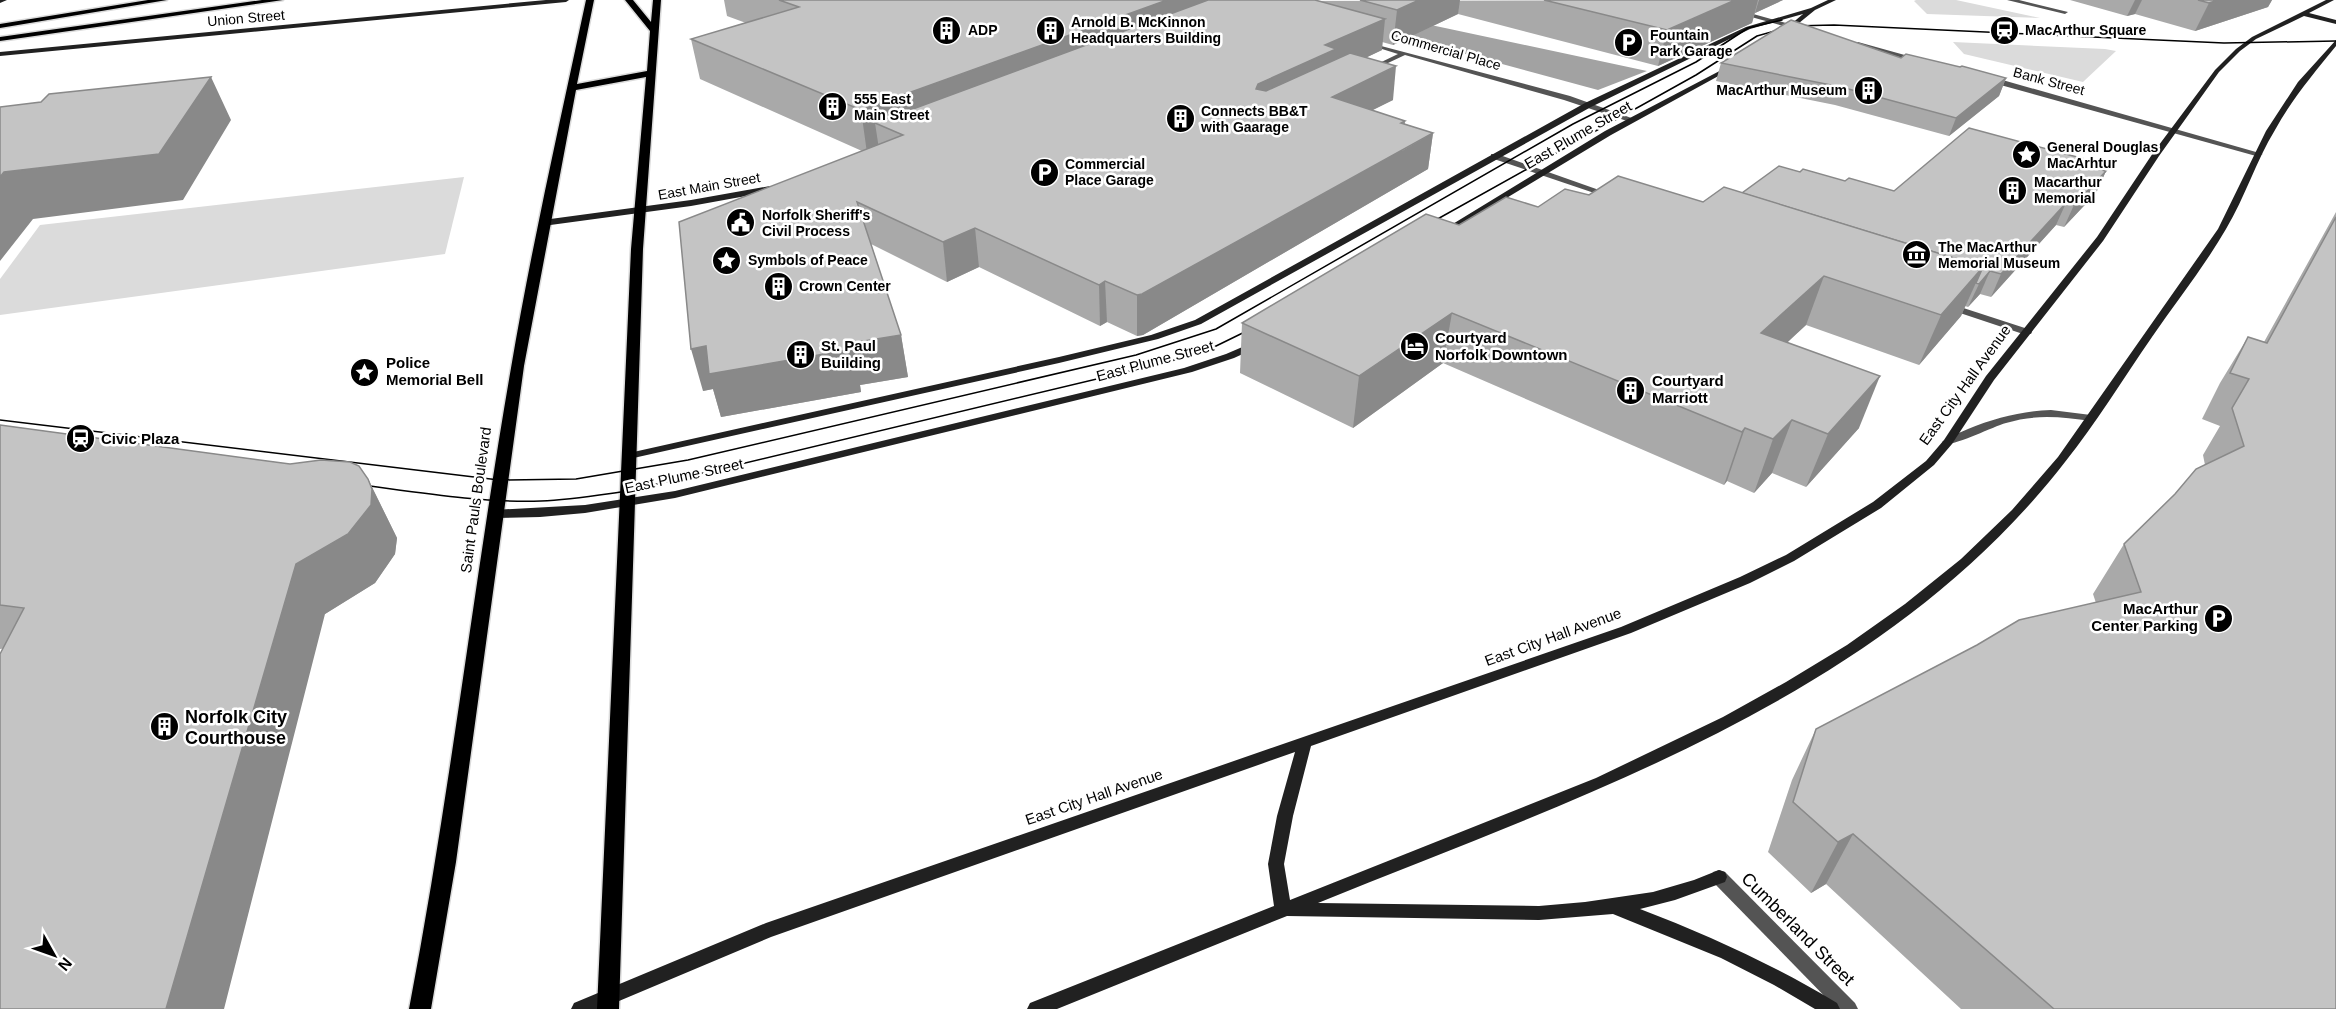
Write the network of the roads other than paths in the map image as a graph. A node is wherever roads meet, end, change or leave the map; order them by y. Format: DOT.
graph roads {
  1 [pos="163,0"];
  2 [pos="279,0"];
  3 [pos="566,0"];
  4 [pos="590,0"];
  5 [pos="629,0"];
  6 [pos="657,0"];
  7 [pos="1833,0"];
  8 [pos="2010,0"];
  9 [pos="2331,0"];
  10 [pos="2319,6"];
  11 [pos="1728,9"];
  12 [pos="1813,9"];
  13 [pos="2336,10"];
  14 [pos="2065,12"];
  15 [pos="2303,14"];
  16 [pos="1772,21"];
  17 [pos="2336,21"];
  18 [pos="0,26"];
  19 [pos="1792,26"];
  20 [pos="1802,29"];
  21 [pos="656,33"];
  22 [pos="1778,38"];
  23 [pos="0,39"];
  24 [pos="1360,40"];
  25 [pos="1849,41"];
  26 [pos="2336,42"];
  27 [pos="1405,53"];
  28 [pos="0,54"];
  29 [pos="1738,62"];
  30 [pos="1929,63"];
  31 [pos="652,73"];
  32 [pos="1363,73"];
  33 [pos="1986,78"];
  34 [pos="570,88"];
  35 [pos="1588,105"];
  36 [pos="1633,120"];
  37 [pos="2174,129"];
  38 [pos="2259,154"];
  39 [pos="1494,156"];
  40 [pos="1542,172"];
  41 [pos="781,186"];
  42 [pos="1625,200"];
  43 [pos="639,211"];
  44 [pos="543,223"];
  45 [pos="1432,239"];
  46 [pos="1943,304"];
  47 [pos="2026,332"];
  48 [pos="1259,342"];
  49 [pos="2091,418"];
  50 [pos="1948,442"];
  51 [pos="628,456"];
  52 [pos="627,504"];
  53 [pos="494,514"];
  54 [pos="1305,742"];
  55 [pos="1719,877"];
  56 [pos="1616,908"];
  57 [pos="1283,910"];
  58 [pos="609,1003"];
  59 [pos="420,1009"];
  60 [pos="580,1009"];
  61 [pos="1036,1009"];
  62 [pos="1831,1009"];
  63 [pos="1849,1009"];
  1 -- 18 [label="main road"];
  2 -- 23 [label="main road"];
  3 -- 28 [label="main road, Union Street"];
  4 -- 34 [label="main road, Saint Pauls Boulevard"];
  5 -- 21 [label="main road"];
  6 -- 21 [label="main road"];
  7 -- 12 [label="main road, East Plume Street"];
  8 -- 14 [label="street"];
  9 -- 10 [label="main road, East City Hall Avenue"];
  10 -- 13 [label="main road"];
  10 -- 15 [label="main road, East City Hall Avenue"];
  11 -- 16 [label="street"];
  12 -- 16 [label="main road, East Plume Street"];
  12 -- 19 [label="main road, East Plume Street"];
  15 -- 17 [label="main road"];
  15 -- 37 [label="main road, East City Hall Avenue"];
  16 -- 19 [label="street"];
  16 -- 35 [label="main road, East Plume Street"];
  19 -- 20 [label="street"];
  19 -- 22 [label="main road, East Plume Street"];
  21 -- 31 [label="main road"];
  24 -- 27 [label="street, Commercial Place"];
  25 -- 30 [label="street"];
  26 -- 38 [label="main road"];
  27 -- 32 [label="street"];
  27 -- 35 [label="street, Commercial Place"];
  29 -- 36 [label="main road, East Plume Street"];
  31 -- 34 [label="main road"];
  31 -- 43 [label="main road"];
  33 -- 37 [label="street, Bank Street"];
  34 -- 44 [label="main road, Saint Pauls Boulevard"];
  35 -- 36 [label="street, Commercial Place"];
  35 -- 39 [label="main road, East Plume Street"];
  36 -- 40 [label="main road, East Plume Street"];
  37 -- 38 [label="street, Bank Street"];
  37 -- 47 [label="main road, East City Hall Avenue"];
  38 -- 49 [label="main road"];
  39 -- 40 [label="street"];
  39 -- 51 [label="main road, East Plume Street"];
  40 -- 42 [label="street"];
  40 -- 45 [label="main road, East Plume Street"];
  41 -- 43 [label="main road, East Main Street"];
  43 -- 44 [label="main road, East Main Street"];
  43 -- 51 [label="main road"];
  44 -- 53 [label="main road, Saint Pauls Boulevard"];
  46 -- 47 [label="street"];
  47 -- 50 [label="main road, East City Hall Avenue"];
  48 -- 52 [label="main road, East Plume Street"];
  49 -- 50 [label="street"];
  49 -- 57 [label="main road"];
  50 -- 54 [label="main road, East City Hall Avenue"];
  51 -- 52 [label="main road"];
  52 -- 53 [label="main road, East Plume Street"];
  52 -- 58 [label="main road"];
  53 -- 59 [label="main road, Saint Pauls Boulevard"];
  54 -- 57 [label="main road"];
  54 -- 58 [label="main road, East City Hall Avenue"];
  55 -- 56 [label="main road"];
  55 -- 63 [label="street, Cumberland Street"];
  56 -- 57 [label="main road"];
  56 -- 62 [label="main road"];
  57 -- 61 [label="main road"];
  58 -- 60 [label="main road, East City Hall Avenue"];
}
